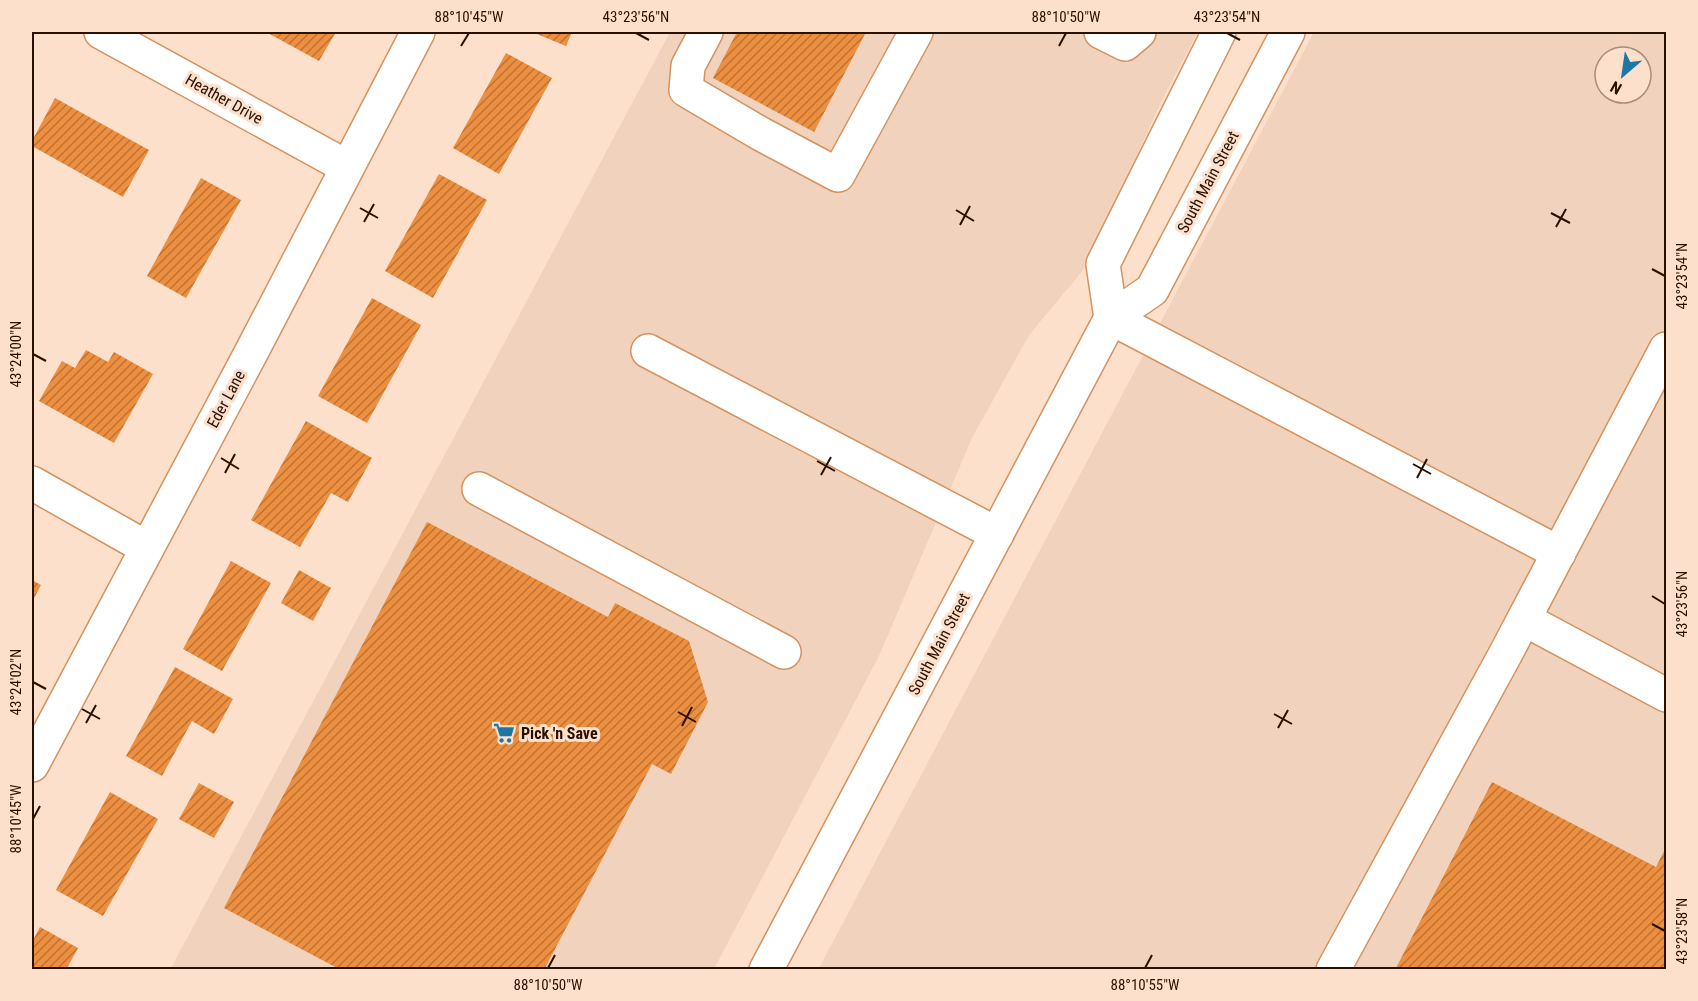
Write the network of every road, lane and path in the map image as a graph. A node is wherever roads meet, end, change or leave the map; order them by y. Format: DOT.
graph roads {
  1 [pos="101,32"];
  2 [pos="418,32"];
  3 [pos="706,32"];
  4 [pos="916,32"];
  5 [pos="1101,32"];
  6 [pos="1139,32"];
  7 [pos="1219,32"];
  8 [pos="1288,32"];
  9 [pos="347,167"];
  10 [pos="1111,318"];
  11 [pos="1666,350"];
  12 [pos="648,351"];
  13 [pos="32,483"];
  14 [pos="479,489"];
  15 [pos="997,534"];
  16 [pos="147,548"];
  17 [pos="1558,554"];
  18 [pos="1524,619"];
  19 [pos="784,652"];
  20 [pos="1666,695"];
  21 [pos="32,765"];
  22 [pos="766,969"];
  23 [pos="1333,969"];
  1 -- 9 [label="main road, Heather Drive"];
  2 -- 9 [label="main road, Eder Lane"];
  3 -- 4 [label="main road"];
  5 -- 6 [label="main road"];
  7 -- 10 [label="main road"];
  8 -- 10 [label="main road, South Main Street"];
  9 -- 16 [label="main road, Eder Lane"];
  10 -- 15 [label="main road, South Main Street"];
  10 -- 17 [label="main road"];
  11 -- 17 [label="main road"];
  12 -- 15 [label="main road"];
  13 -- 16 [label="main road"];
  14 -- 19 [label="main road"];
  15 -- 22 [label="main road, South Main Street"];
  16 -- 21 [label="main road, Eder Lane"];
  17 -- 18 [label="main road"];
  18 -- 20 [label="main road"];
  18 -- 23 [label="main road"];
}
